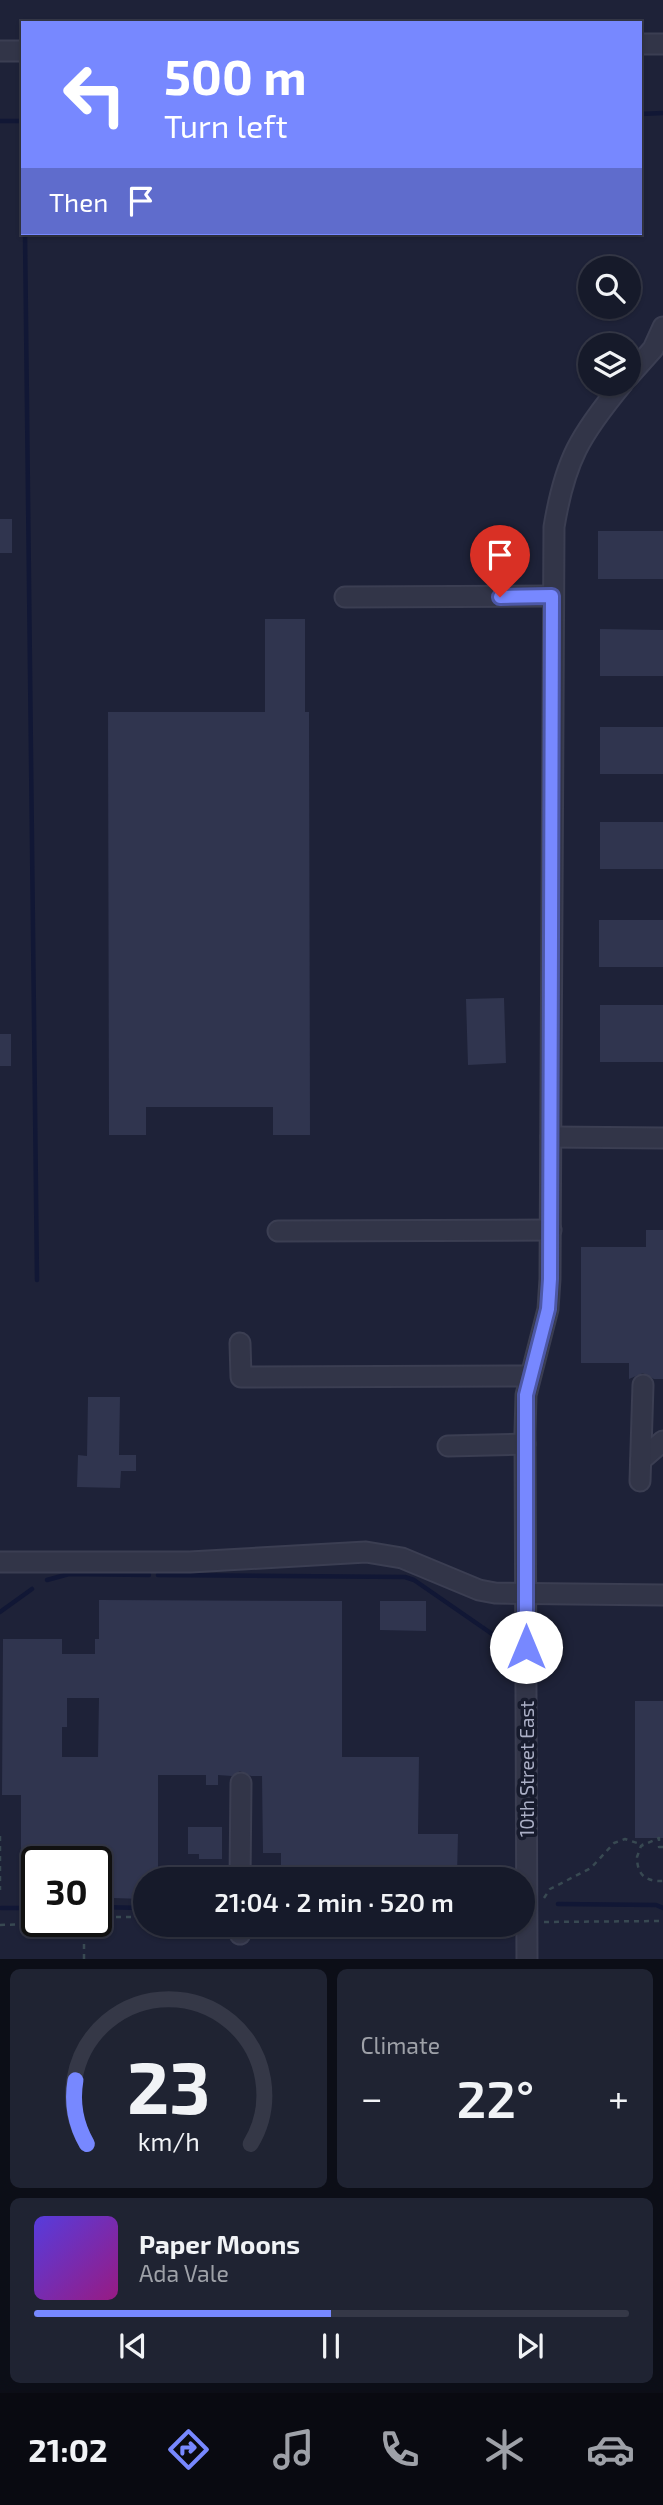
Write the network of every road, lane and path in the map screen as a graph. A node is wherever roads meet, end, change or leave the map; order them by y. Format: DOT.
graph roads {
  1 [pos="642,44"];
  2 [pos="662,44"];
  3 [pos="0,51"];
  4 [pos="21,51"];
  5 [pos="663,327"];
  6 [pos="641,362"];
  7 [pos="613,396"];
  8 [pos="552,596"];
  9 [pos="345,597"];
  10 [pos="551,1137"];
  11 [pos="663,1138"];
  12 [pos="551,1230"];
  13 [pos="278,1231"];
  14 [pos="240,1343"];
  15 [pos="529,1376"];
  16 [pos="643,1385"];
  17 [pos="663,1441"];
  18 [pos="525,1444"];
  19 [pos="448,1446"];
  20 [pos="641,1460"];
  21 [pos="640,1481"];
  22 [pos="0,1562"];
  23 [pos="526,1593"];
  24 [pos="663,1595"];
  25 [pos="241,1783"];
  26 [pos="0,1836"];
  27 [pos="643,1844"];
  28 [pos="663,1847"];
  29 [pos="240,1867"];
  30 [pos="663,1881"];
  31 [pos="0,1889"];
  32 [pos="544,1905"];
  33 [pos="112,1917"];
  34 [pos="133,1917"];
  35 [pos="538,1918"];
  36 [pos="663,1921"];
  37 [pos="21,1924"];
  38 [pos="0,1925"];
  39 [pos="84,1937"];
  40 [pos="84,1959"];
  41 [pos="527,1959"];
  1 -- 2 [label="street"];
  3 -- 4 [label="street"];
  5 -- 6 [label="street"];
  7 -- 8 [label="street, 10th Street East"];
  8 -- 9 [label="street"];
  8 -- 10 [label="street, 10th Street East"];
  10 -- 11 [label="street"];
  10 -- 12 [label="street, 10th Street East"];
  12 -- 13 [label="street"];
  12 -- 15 [label="street, 10th Street East"];
  14 -- 15 [label="street"];
  15 -- 18 [label="street, 10th Street East"];
  16 -- 20 [label="street"];
  17 -- 20 [label="street"];
  18 -- 19 [label="street"];
  18 -- 23 [label="street, 10th Street East"];
  20 -- 21 [label="street"];
  22 -- 23 [label="street"];
  23 -- 24 [label="street"];
  23 -- 35 [label="street, 10th Street East"];
  25 -- 29 [label="street"];
  26 -- 31 [label="path"];
  27 -- 28 [label="path"];
  27 -- 30 [label="path"];
  27 -- 32 [label="path"];
  33 -- 34 [label="path"];
  35 -- 36 [label="path"];
  35 -- 41 [label="street, 10th Street East"];
  37 -- 38 [label="path"];
  39 -- 40 [label="path"];
}
